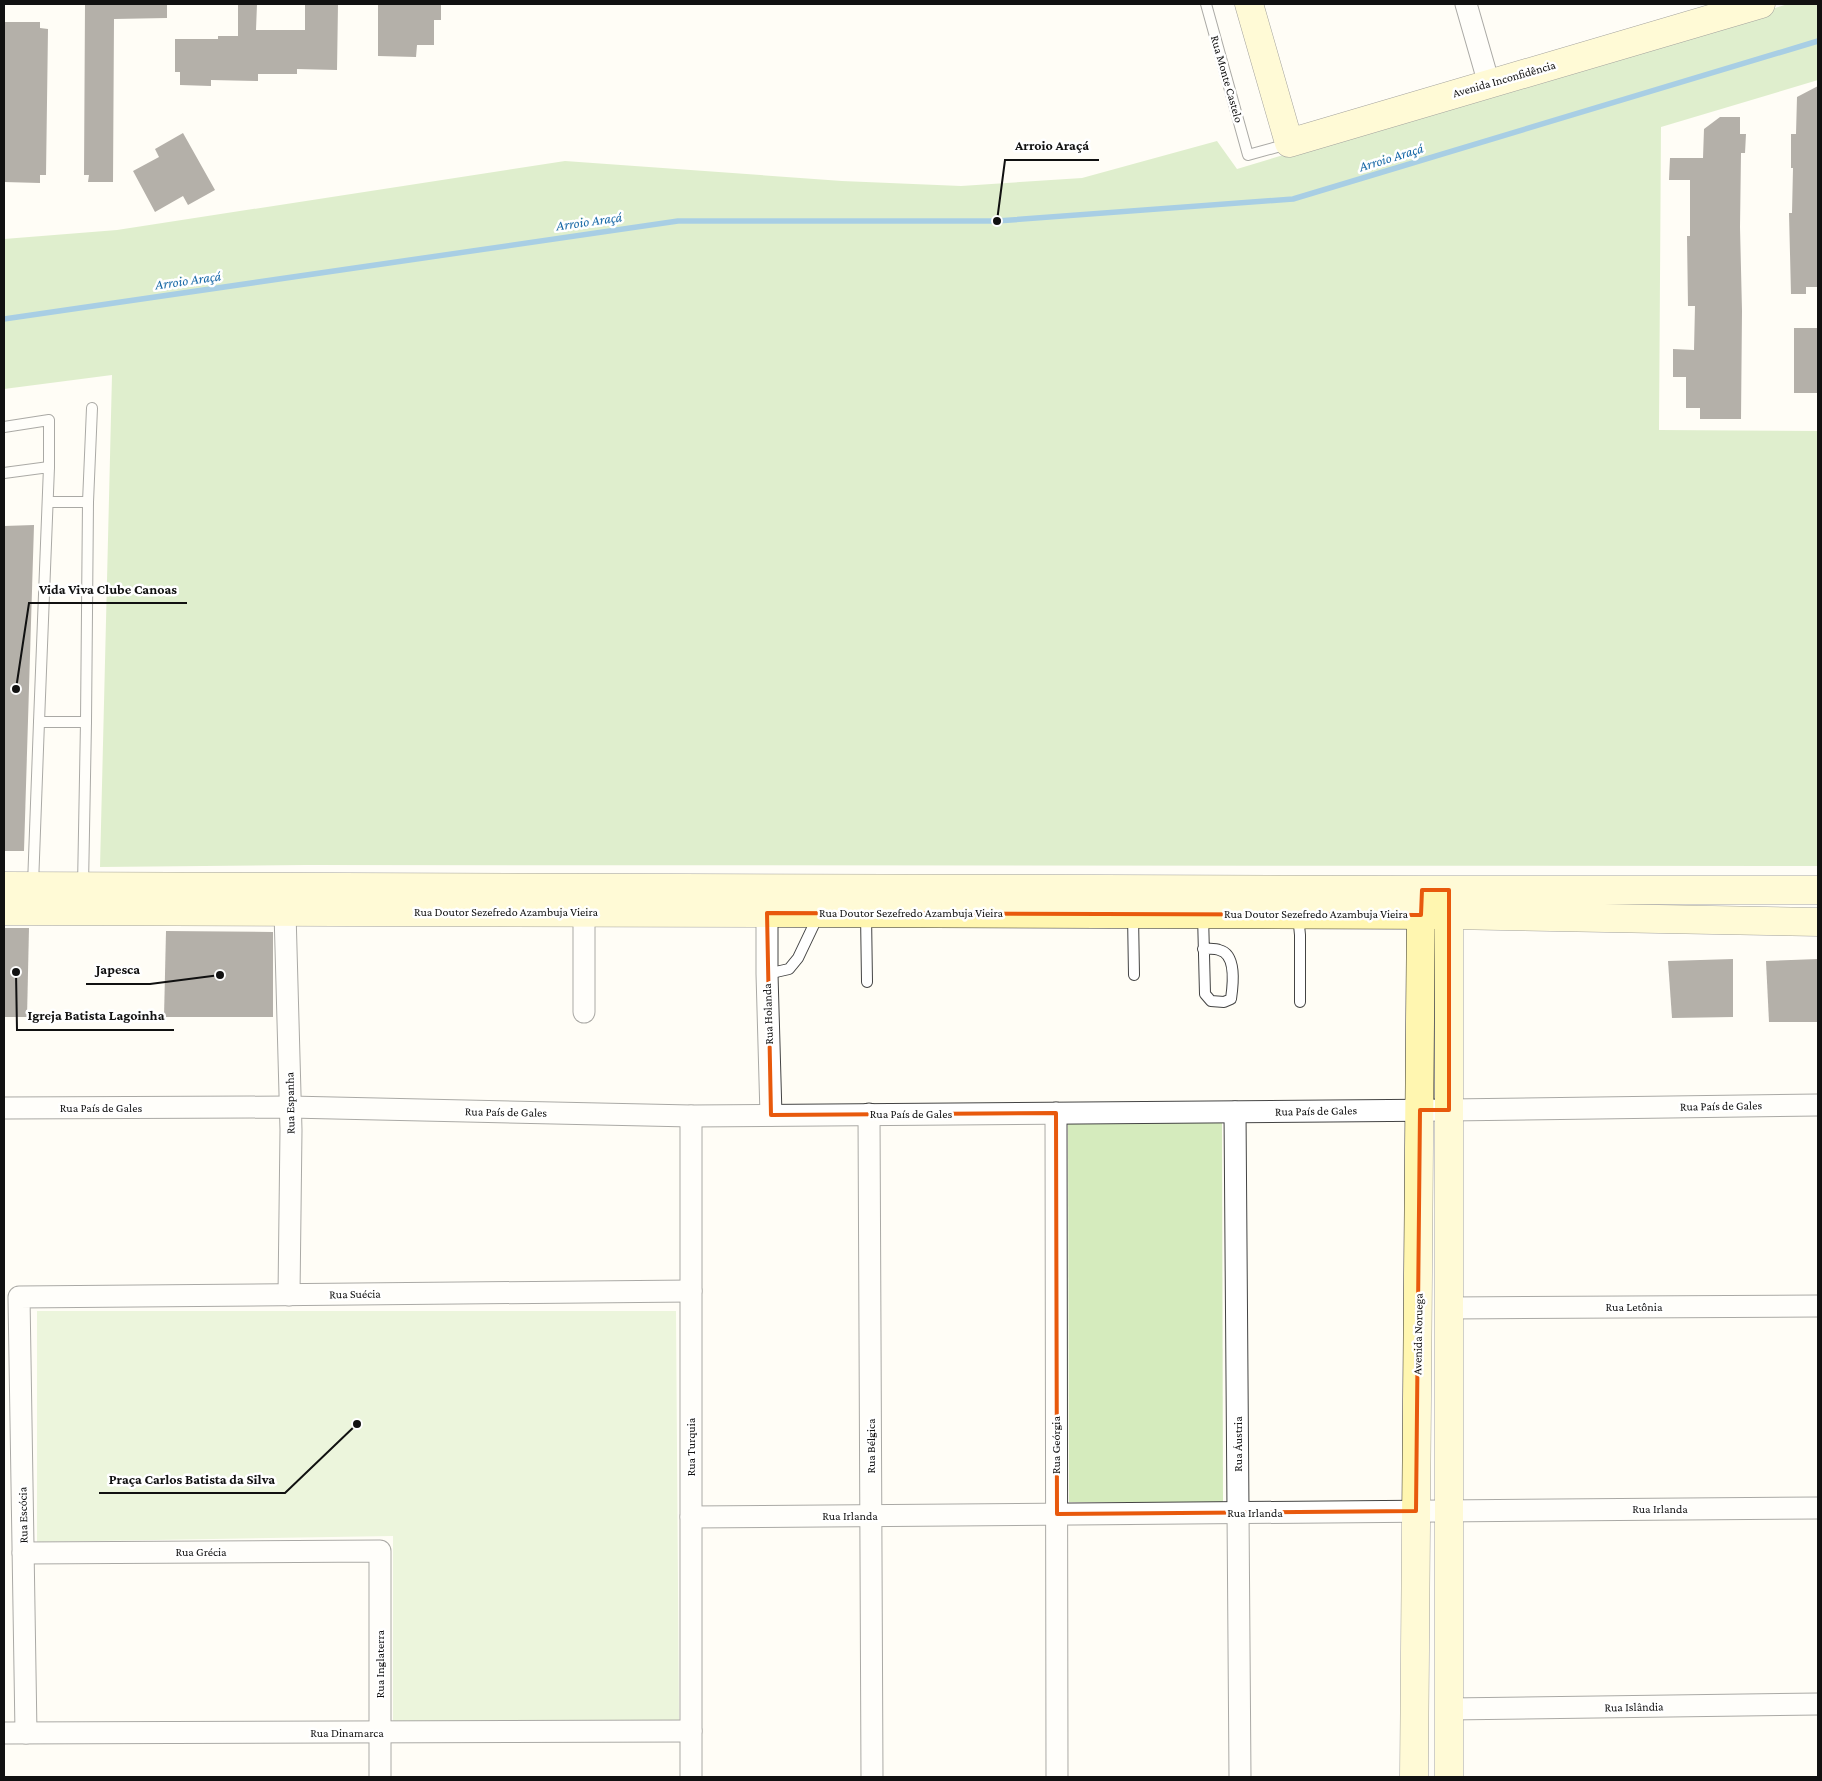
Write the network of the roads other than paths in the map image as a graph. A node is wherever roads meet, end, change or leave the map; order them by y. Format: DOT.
graph roads {
  1 [pos="1206,4"];
  2 [pos="1249,4"];
  3 [pos="1466,4"];
  4 [pos="1761,4"];
  5 [pos="1489,84"];
  6 [pos="1289,143"];
  7 [pos="1248,155"];
  8 [pos="92,408"];
  9 [pos="4,427"];
  10 [pos="49,467"];
  11 [pos="4,473"];
  12 [pos="48,502"];
  13 [pos="88,502"];
  14 [pos="39,722"];
  15 [pos="86,722"];
  16 [pos="4,886"];
  17 [pos="33,886"];
  18 [pos="83,886"];
  19 [pos="1818,890"];
  20 [pos="1421,902"];
  21 [pos="1449,902"];
  22 [pos="4,911"];
  23 [pos="285,912"];
  24 [pos="584,912"];
  25 [pos="767,913"];
  26 [pos="819,913"];
  27 [pos="866,913"];
  28 [pos="1132,914"];
  29 [pos="1203,914"];
  30 [pos="1298,914"];
  31 [pos="1818,922"];
  32 [pos="1204,949"];
  33 [pos="766,974"];
  34 [pos="1134,975"];
  35 [pos="868,982"];
  36 [pos="1300,1002"];
  37 [pos="584,1012"];
  38 [pos="1818,1105"];
  39 [pos="290,1107"];
  40 [pos="4,1108"];
  41 [pos="1420,1110"];
  42 [pos="1449,1110"];
  43 [pos="1235,1112"];
  44 [pos="1056,1113"];
  45 [pos="869,1114"];
  46 [pos="771,1115"];
  47 [pos="691,1116"];
  48 [pos="691,1291"];
  49 [pos="288,1295"];
  50 [pos="19,1297"];
  51 [pos="1818,1306"];
  52 [pos="1449,1308"];
  53 [pos="1818,1508"];
  54 [pos="1416,1511"];
  55 [pos="1449,1511"];
  56 [pos="1238,1513"];
  57 [pos="1057,1514"];
  58 [pos="871,1516"];
  59 [pos="691,1517"];
  60 [pos="380,1551"];
  61 [pos="23,1553"];
  62 [pos="1818,1704"];
  63 [pos="1449,1709"];
  64 [pos="691,1731"];
  65 [pos="4,1733"];
  66 [pos="26,1733"];
  67 [pos="380,1733"];
  68 [pos="380,1777"];
  69 [pos="691,1777"];
  70 [pos="872,1777"];
  71 [pos="1057,1777"];
  72 [pos="1240,1777"];
  73 [pos="1414,1777"];
  74 [pos="1449,1777"];
  1 -- 7 [label="lane, Rua Monte Castelo"];
  2 -- 6 [label="main road"];
  3 -- 5 [label="street"];
  4 -- 5 [label="main road, Avenida Inconfidência"];
  5 -- 6 [label="main road, Avenida Inconfidência"];
  6 -- 7 [label="lane, Avenida Inconfidência"];
  8 -- 13 [label="lane"];
  9 -- 10 [label="lane"];
  10 -- 11 [label="lane"];
  10 -- 12 [label="lane"];
  12 -- 13 [label="lane"];
  12 -- 14 [label="lane"];
  13 -- 15 [label="lane"];
  14 -- 15 [label="lane"];
  14 -- 17 [label="lane"];
  15 -- 18 [label="lane"];
  16 -- 17 [label="main road, Rua Doutor Sezefredo Azambuja Vieira"];
  17 -- 18 [label="main road, Rua Doutor Sezefredo Azambuja Vieira"];
  18 -- 20 [label="main road, Rua Doutor Sezefredo Azambuja Vieira"];
  19 -- 21 [label="main road, Rua Doutor Sezefredo Azambuja Vieira"];
  20 -- 21 [label="main road, Rua Doutor Sezefredo Azambuja Vieira"];
  20 -- 30 [label="main road, Rua Doutor Sezefredo Azambuja Vieira"];
  20 -- 41 [label="main road, Avenida Noruega"];
  21 -- 31 [label="main road, Rua Doutor Sezefredo Azambuja Vieira"];
  21 -- 42 [label="main road"];
  22 -- 23 [label="main road, Rua Doutor Sezefredo Azambuja Vieira"];
  23 -- 24 [label="main road, Rua Doutor Sezefredo Azambuja Vieira"];
  23 -- 39 [label="street, Rua Espanha"];
  24 -- 25 [label="main road, Rua Doutor Sezefredo Azambuja Vieira"];
  24 -- 37 [label="street"];
  25 -- 26 [label="main road, Rua Doutor Sezefredo Azambuja Vieira"];
  25 -- 33 [label="street, Rua Holanda"];
  26 -- 27 [label="main road, Rua Doutor Sezefredo Azambuja Vieira"];
  26 -- 33 [label="lane"];
  27 -- 28 [label="main road, Rua Doutor Sezefredo Azambuja Vieira"];
  27 -- 35 [label="lane"];
  28 -- 29 [label="main road, Rua Doutor Sezefredo Azambuja Vieira"];
  28 -- 34 [label="lane"];
  29 -- 30 [label="main road, Rua Doutor Sezefredo Azambuja Vieira"];
  29 -- 32 [label="lane"];
  30 -- 36 [label="lane"];
  32 -- 32 [label="lane"];
  33 -- 46 [label="street, Rua Holanda"];
  38 -- 42 [label="street, Rua País de Gales"];
  39 -- 40 [label="street, Rua País de Gales"];
  39 -- 47 [label="street, Rua País de Gales"];
  39 -- 49 [label="street, Rua Espanha"];
  41 -- 42 [label="street, Rua País de Gales"];
  41 -- 43 [label="street, Rua País de Gales"];
  41 -- 54 [label="main road, Avenida Noruega"];
  42 -- 52 [label="main road"];
  43 -- 44 [label="street, Rua País de Gales"];
  43 -- 56 [label="street, Rua Áustria"];
  44 -- 45 [label="street, Rua País de Gales"];
  44 -- 57 [label="street, Rua Geórgia"];
  45 -- 46 [label="street, Rua País de Gales"];
  45 -- 58 [label="street, Rua Bélgica"];
  46 -- 47 [label="street, Rua País de Gales"];
  47 -- 48 [label="street, Rua Turquia"];
  48 -- 49 [label="street, Rua Suécia"];
  48 -- 59 [label="street, Rua Turquia"];
  49 -- 50 [label="street, Rua Suécia"];
  50 -- 61 [label="street, Rua Escócia"];
  51 -- 52 [label="street, Rua Letônia"];
  52 -- 55 [label="main road"];
  53 -- 55 [label="street, Rua Irlanda"];
  54 -- 55 [label="street, Rua Irlanda"];
  54 -- 56 [label="street, Rua Irlanda"];
  54 -- 73 [label="main road, Avenida Noruega"];
  55 -- 63 [label="main road"];
  56 -- 57 [label="street, Rua Irlanda"];
  56 -- 72 [label="street, Rua Áustria"];
  57 -- 58 [label="street, Rua Irlanda"];
  57 -- 71 [label="street, Rua Geórgia"];
  58 -- 59 [label="street, Rua Irlanda"];
  58 -- 70 [label="street, Rua Bélgica"];
  59 -- 64 [label="street, Rua Turquia"];
  60 -- 61 [label="street, Rua Grécia"];
  60 -- 67 [label="street, Rua Inglaterra"];
  61 -- 66 [label="street, Rua Escócia"];
  62 -- 63 [label="street, Rua Islândia"];
  63 -- 74 [label="main road"];
  64 -- 67 [label="street, Rua Dinamarca"];
  64 -- 69 [label="street, Rua Turquia"];
  65 -- 66 [label="street, Rua Dinamarca"];
  66 -- 67 [label="street, Rua Dinamarca"];
  67 -- 68 [label="street, Rua Inglaterra"];
}
